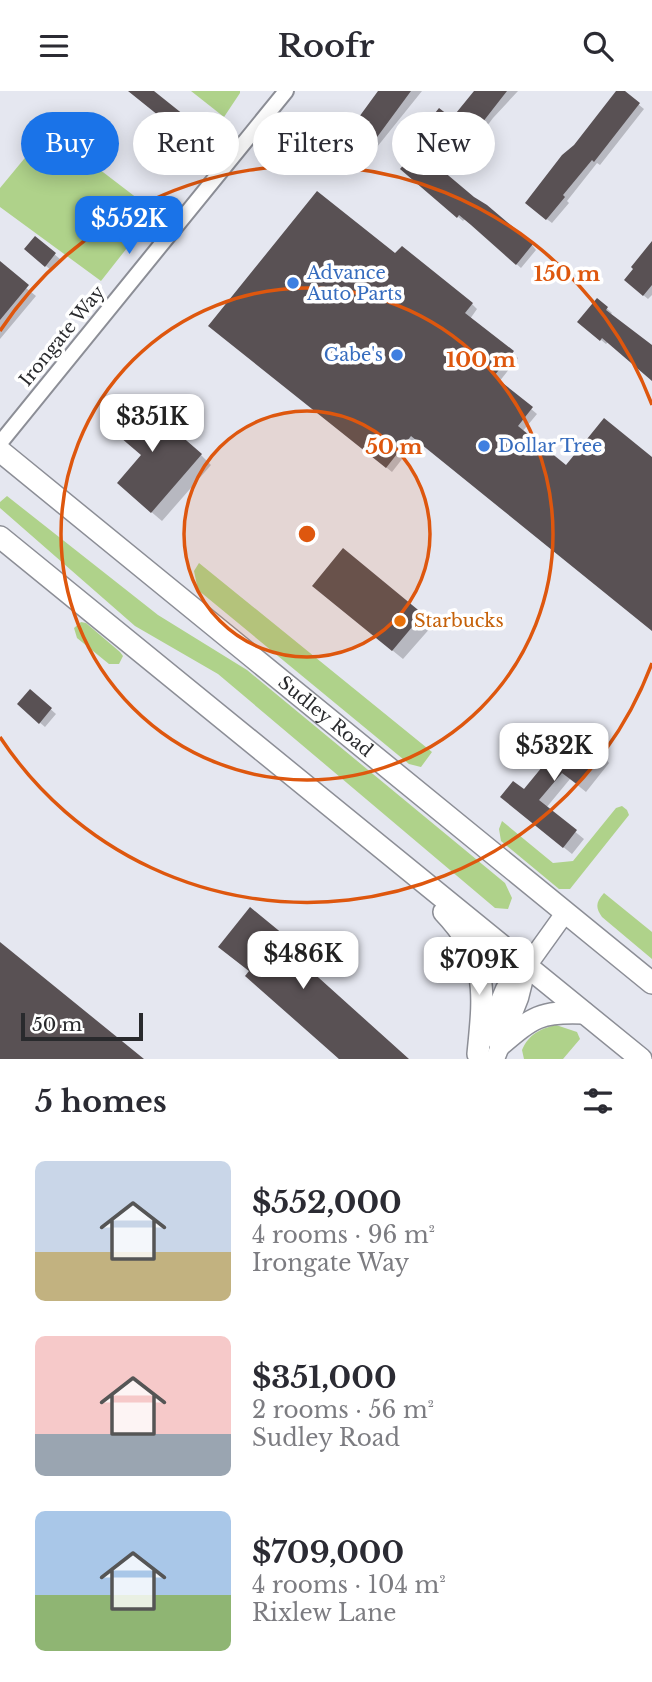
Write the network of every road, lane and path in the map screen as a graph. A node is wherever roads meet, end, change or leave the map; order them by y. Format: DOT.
graph roads {
  1 [pos="286,91"];
  2 [pos="0,443"];
  3 [pos="0,450"];
  4 [pos="0,537"];
  5 [pos="390,854"];
  6 [pos="565,913"];
  7 [pos="527,966"];
  8 [pos="652,983"];
  9 [pos="584,1013"];
  10 [pos="488,1054"];
  11 [pos="641,1059"];
  1 -- 2 [label="street, Irongate Way"];
  3 -- 6 [label="main road, Sudley Road"];
  4 -- 5 [label="main road"];
  5 -- 7 [label="main road"];
  5 -- 10 [label="main road"];
  6 -- 7 [label="street"];
  6 -- 8 [label="main road, Sudley Road"];
  7 -- 9 [label="main road"];
  7 -- 10 [label="street"];
  9 -- 10 [label="main road"];
  9 -- 11 [label="main road"];
}
